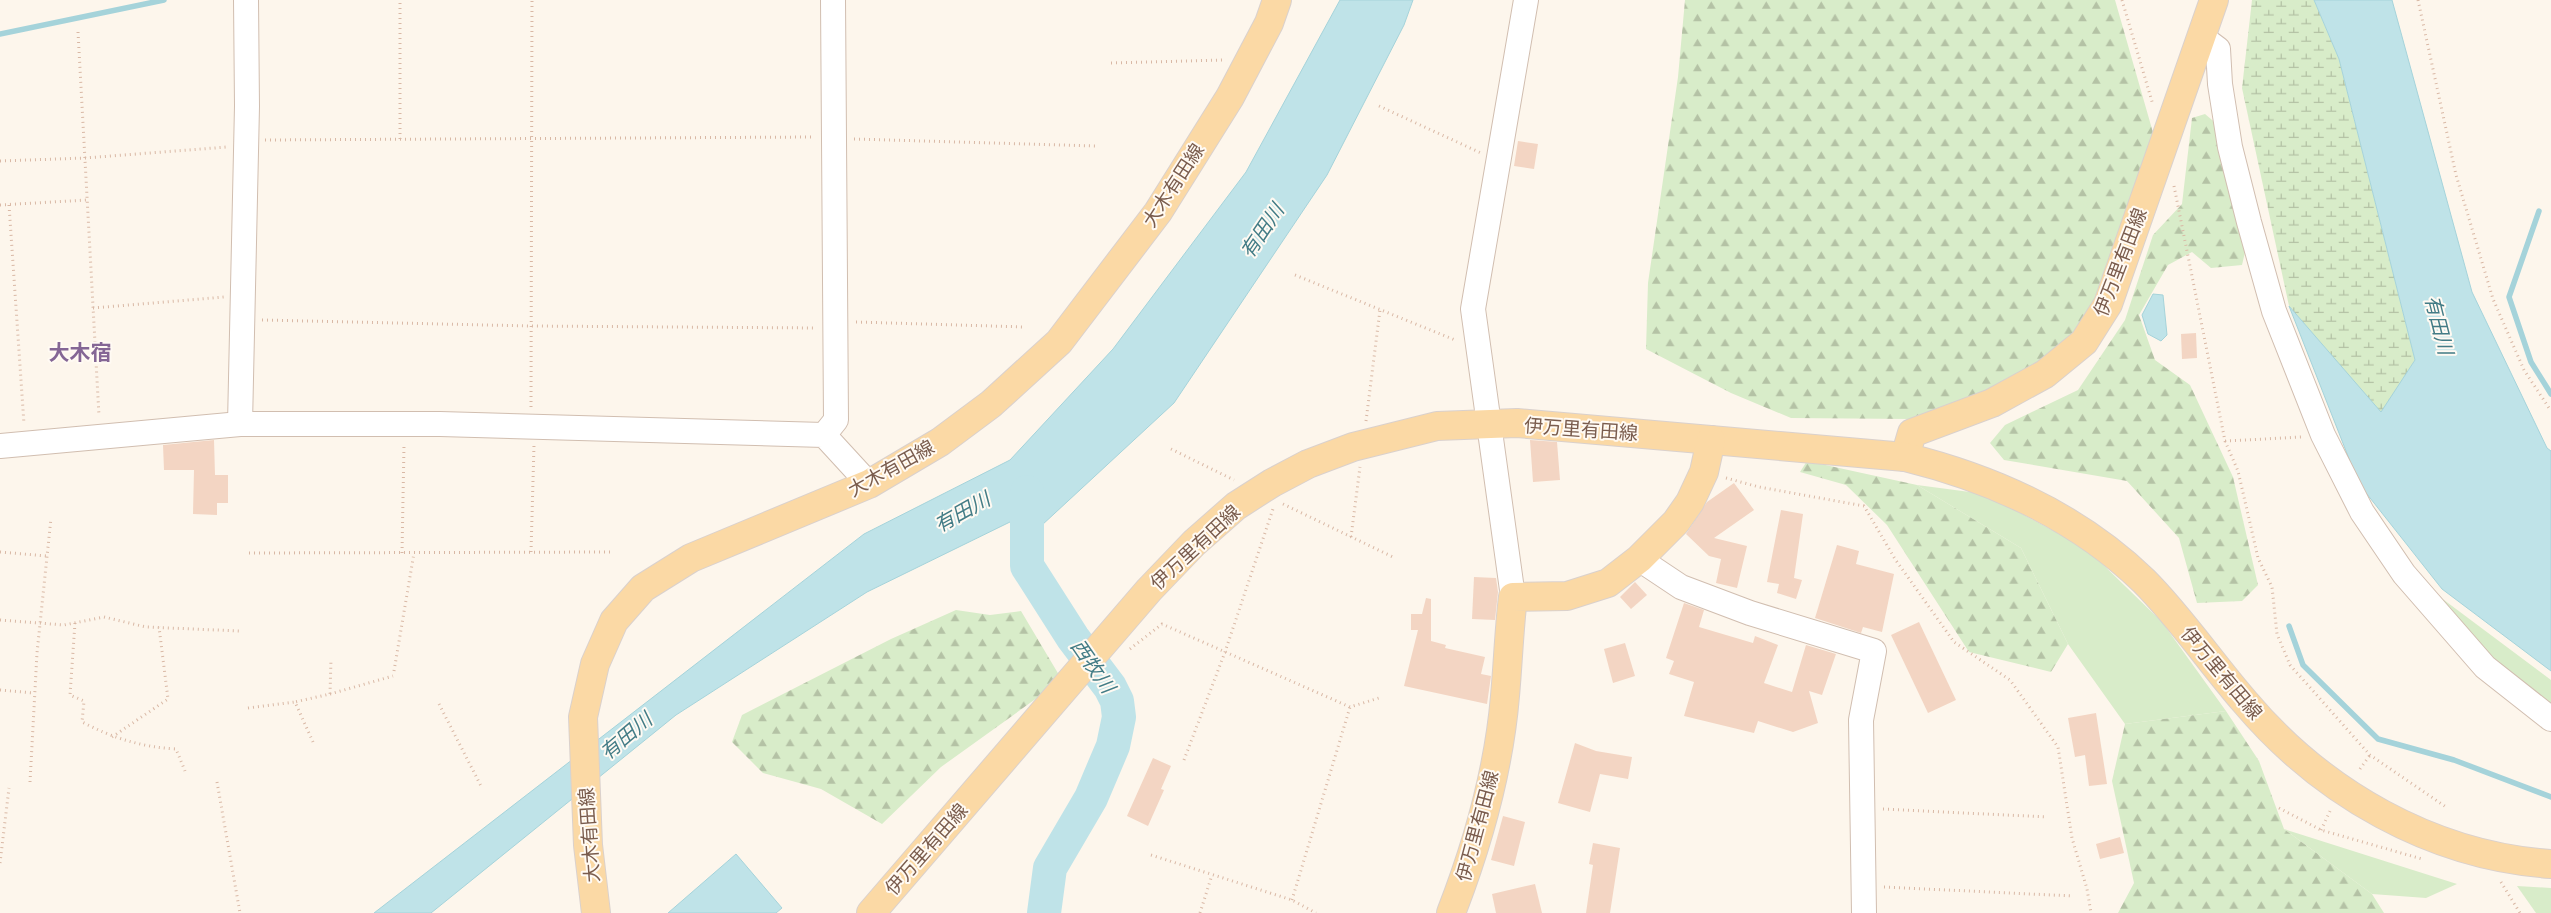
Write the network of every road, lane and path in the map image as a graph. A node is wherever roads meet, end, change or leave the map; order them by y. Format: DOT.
graph roads {
  1 [pos="246,0"];
  2 [pos="400,0"];
  3 [pos="532,0"];
  4 [pos="834,0"];
  5 [pos="1277,0"];
  6 [pos="1526,0"];
  7 [pos="2122,0"];
  8 [pos="2214,0"];
  9 [pos="2418,0"];
  10 [pos="78,32"];
  11 [pos="2202,37"];
  12 [pos="1225,60"];
  13 [pos="1111,63"];
  14 [pos="1379,106"];
  15 [pos="531,138"];
  16 [pos="817,138"];
  17 [pos="400,139"];
  18 [pos="844,139"];
  19 [pos="256,140"];
  20 [pos="2164,142"];
  21 [pos="1096,146"];
  22 [pos="228,147"];
  23 [pos="85,158"];
  24 [pos="1498,160"];
  25 [pos="0,161"];
  26 [pos="2172,180"];
  27 [pos="88,200"];
  28 [pos="0,205"];
  29 [pos="9,205"];
  30 [pos="1295,275"];
  31 [pos="227,297"];
  32 [pos="93,308"];
  33 [pos="256,320"];
  34 [pos="854,322"];
  35 [pos="531,326"];
  36 [pos="1025,327"];
  37 [pos="819,328"];
  38 [pos="1454,340"];
  39 [pos="531,409"];
  40 [pos="2551,411"];
  41 [pos="1488,423"];
  42 [pos="99,424"];
  43 [pos="240,424"];
  44 [pos="25,432"];
  45 [pos="824,435"];
  46 [pos="2323,435"];
  47 [pos="404,437"];
  48 [pos="534,437"];
  49 [pos="1711,440"];
  50 [pos="2225,441"];
  51 [pos="0,446"];
  52 [pos="1905,457"];
  53 [pos="1704,472"];
  54 [pos="869,484"];
  55 [pos="1276,500"];
  56 [pos="52,518"];
  57 [pos="0,552"];
  58 [pos="531,552"];
  59 [pos="612,552"];
  60 [pos="249,553"];
  61 [pos="402,553"];
  62 [pos="414,553"];
  63 [pos="47,556"];
  64 [pos="1639,559"];
  65 [pos="1513,597"];
  66 [pos="0,620"];
  67 [pos="40,622"];
  68 [pos="75,623"];
  69 [pos="159,627"];
  70 [pos="240,631"];
  71 [pos="1116,646"];
  72 [pos="1225,652"];
  73 [pos="331,659"];
  74 [pos="394,671"];
  75 [pos="393,676"];
  76 [pos="0,690"];
  77 [pos="34,693"];
  78 [pos="330,694"];
  79 [pos="1379,698"];
  80 [pos="294,702"];
  81 [pos="439,704"];
  82 [pos="1350,707"];
  83 [pos="248,708"];
  84 [pos="2551,719"];
  85 [pos="112,737"];
  86 [pos="313,742"];
  87 [pos="2370,755"];
  88 [pos="1184,760"];
  89 [pos="2360,769"];
  90 [pos="185,771"];
  91 [pos="30,782"];
  92 [pos="217,782"];
  93 [pos="481,786"];
  94 [pos="9,788"];
  95 [pos="2446,807"];
  96 [pos="2279,808"];
  97 [pos="1878,809"];
  98 [pos="2331,809"];
  99 [pos="2047,817"];
  100 [pos="2321,830"];
  101 [pos="1151,855"];
  102 [pos="2431,861"];
  103 [pos="0,862"];
  104 [pos="2551,864"];
  105 [pos="1212,875"];
  106 [pos="2497,879"];
  107 [pos="1882,886"];
  108 [pos="2073,896"];
  109 [pos="1292,900"];
  110 [pos="240,913"];
  111 [pos="596,913"];
  112 [pos="871,913"];
  113 [pos="1200,913"];
  114 [pos="1316,913"];
  115 [pos="1451,913"];
  116 [pos="1864,913"];
  117 [pos="2091,913"];
  118 [pos="2520,913"];
  1 -- 43 [label="street"];
  2 -- 17 [label="path"];
  3 -- 15 [label="path"];
  4 -- 45 [label="street"];
  5 -- 54 [label="main road, 大木有田線"];
  6 -- 24 [label="street"];
  7 -- 20 [label="path"];
  8 -- 11 [label="main road, 伊万里有田線"];
  9 -- 40 [label="path"];
  10 -- 23 [label="path"];
  11 -- 20 [label="main road, 伊万里有田線"];
  11 -- 46 [label="street"];
  12 -- 13 [label="path"];
  14 -- 24 [label="path"];
  15 -- 16 [label="path"];
  15 -- 17 [label="path"];
  15 -- 35 [label="path"];
  17 -- 19 [label="path"];
  18 -- 21 [label="path"];
  20 -- 52 [label="main road, 伊万里有田線"];
  22 -- 23 [label="path"];
  23 -- 25 [label="path"];
  23 -- 27 [label="path"];
  24 -- 41 [label="street"];
  26 -- 50 [label="path"];
  27 -- 29 [label="path"];
  27 -- 32 [label="path"];
  28 -- 29 [label="path"];
  29 -- 44 [label="path"];
  30 -- 38 [label="path"];
  31 -- 32 [label="path"];
  32 -- 42 [label="path"];
  33 -- 35 [label="path"];
  34 -- 36 [label="path"];
  35 -- 37 [label="path"];
  35 -- 39 [label="path"];
  41 -- 49 [label="main road, 伊万里有田線"];
  41 -- 65 [label="street"];
  41 -- 71 [label="main road, 伊万里有田線"];
  43 -- 45 [label="street"];
  43 -- 51 [label="street"];
  45 -- 54 [label="street"];
  46 -- 50 [label="path"];
  46 -- 84 [label="street"];
  47 -- 61 [label="path"];
  48 -- 58 [label="path"];
  49 -- 52 [label="main road, 伊万里有田線"];
  49 -- 53 [label="main road"];
  50 -- 87 [label="path"];
  52 -- 104 [label="main road, 伊万里有田線"];
  53 -- 64 [label="main road"];
  53 -- 117 [label="path"];
  54 -- 111 [label="main road, 大木有田線"];
  55 -- 72 [label="path"];
  56 -- 63 [label="path"];
  57 -- 63 [label="path"];
  58 -- 59 [label="path"];
  58 -- 62 [label="path"];
  60 -- 61 [label="path"];
  61 -- 62 [label="path"];
  62 -- 74 [label="path"];
  63 -- 67 [label="path"];
  64 -- 65 [label="main road"];
  64 -- 116 [label="street"];
  65 -- 115 [label="main road, 伊万里有田線"];
  66 -- 67 [label="path"];
  67 -- 68 [label="path"];
  67 -- 77 [label="path"];
  68 -- 69 [label="path"];
  68 -- 85 [label="path"];
  69 -- 70 [label="path"];
  69 -- 85 [label="path"];
  71 -- 72 [label="path"];
  71 -- 112 [label="main road, 伊万里有田線"];
  72 -- 82 [label="path"];
  72 -- 88 [label="path"];
  73 -- 78 [label="path"];
  75 -- 78 [label="path"];
  76 -- 77 [label="path"];
  77 -- 91 [label="path"];
  78 -- 80 [label="path"];
  79 -- 82 [label="path"];
  80 -- 83 [label="path"];
  80 -- 86 [label="path"];
  81 -- 93 [label="path"];
  82 -- 109 [label="path"];
  85 -- 90 [label="path"];
  87 -- 89 [label="path"];
  87 -- 95 [label="path"];
  92 -- 110 [label="path"];
  94 -- 103 [label="path"];
  96 -- 100 [label="path"];
  97 -- 99 [label="path"];
  98 -- 100 [label="path"];
  100 -- 102 [label="path"];
  101 -- 105 [label="path"];
  105 -- 109 [label="path"];
  105 -- 113 [label="path"];
  106 -- 118 [label="path"];
  107 -- 108 [label="path"];
  109 -- 114 [label="path"];
}
